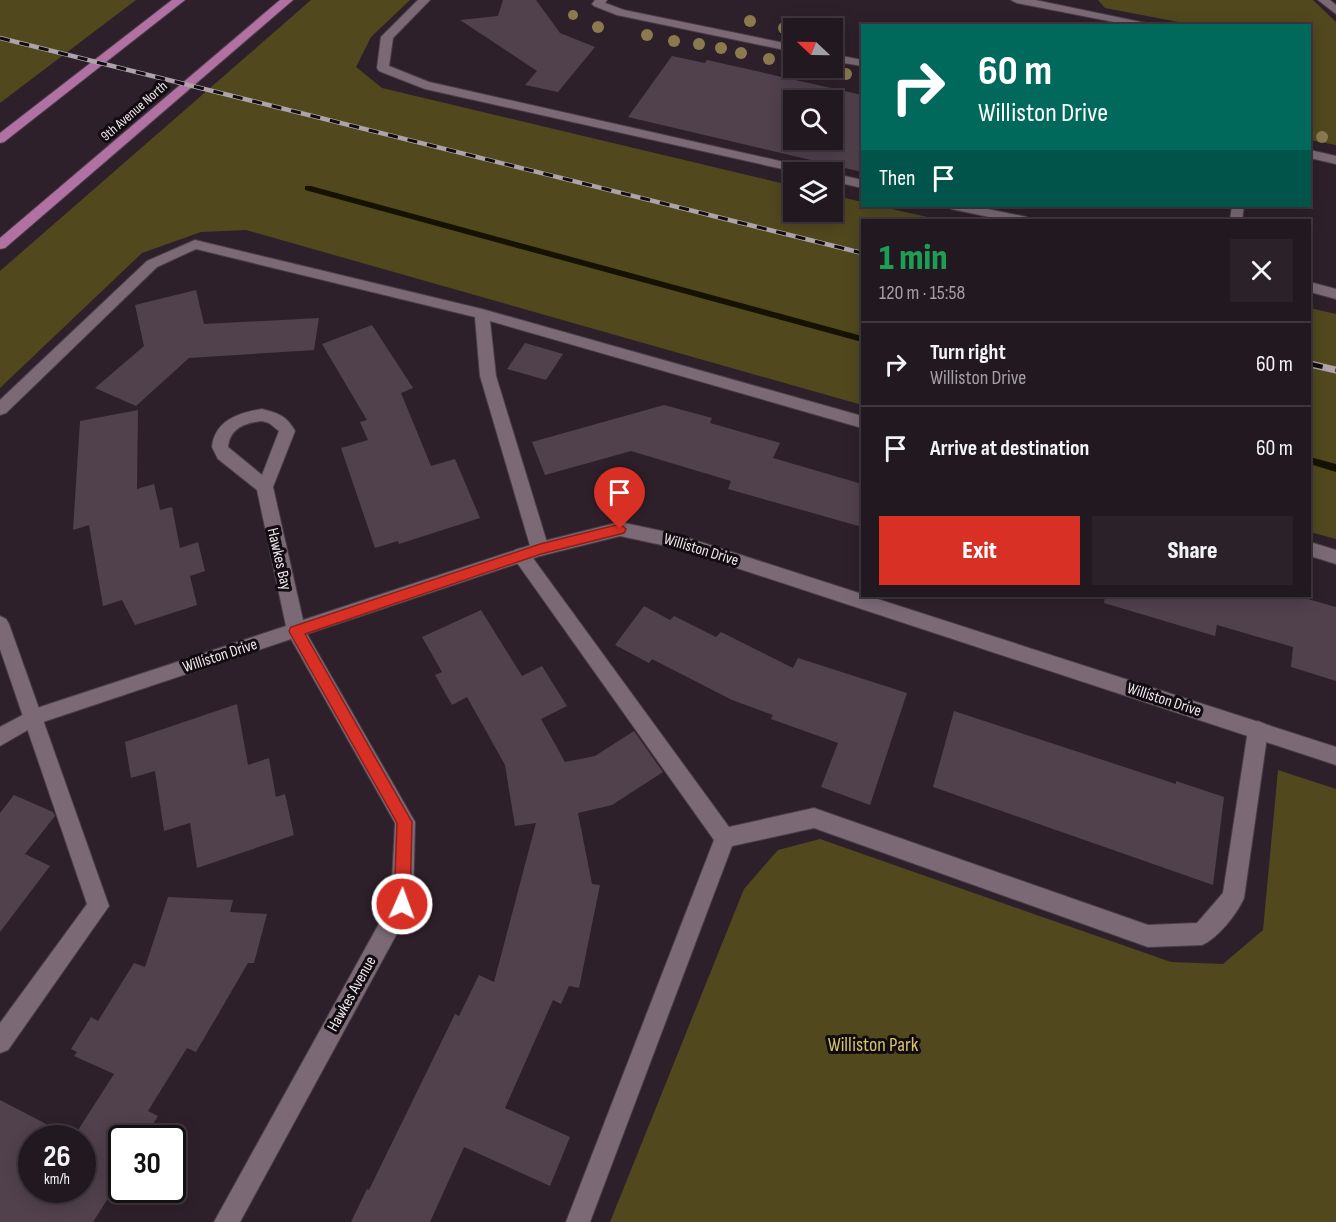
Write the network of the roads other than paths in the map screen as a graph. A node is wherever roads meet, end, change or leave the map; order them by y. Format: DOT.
graph roads {
  1 [pos="179,0"];
  2 [pos="287,0"];
  3 [pos="424,0"];
  4 [pos="601,0"];
  5 [pos="1017,0"];
  6 [pos="1324,0"];
  7 [pos="1079,6"];
  8 [pos="1336,11"];
  9 [pos="1147,24"];
  10 [pos="783,47"];
  11 [pos="843,59"];
  12 [pos="861,63"];
  13 [pos="0,139"];
  14 [pos="1311,154"];
  15 [pos="1336,160"];
  16 [pos="783,166"];
  17 [pos="843,180"];
  18 [pos="861,184"];
  19 [pos="961,207"];
  20 [pos="1017,219"];
  21 [pos="0,245"];
  22 [pos="1311,287"];
  23 [pos="1336,294"];
  24 [pos="482,314"];
  25 [pos="0,409"];
  26 [pos="861,422"];
  27 [pos="265,487"];
  28 [pos="540,549"];
  29 [pos="1311,549"];
  30 [pos="521,555"];
  31 [pos="1336,557"];
  32 [pos="0,624"];
  33 [pos="296,631"];
  34 [pos="34,717"];
  35 [pos="1258,730"];
  36 [pos="0,737"];
  37 [pos="1336,756"];
  38 [pos="725,838"];
  39 [pos="0,1042"];
  40 [pos="226,1222"];
  41 [pos="578,1222"];
  1 -- 13 [label="main road"];
  2 -- 21 [label="main road, 9th Avenue North"];
  3 -- 16 [label="street"];
  4 -- 10 [label="street"];
  5 -- 7 [label="street"];
  6 -- 8 [label="street"];
  7 -- 9 [label="street"];
  11 -- 12 [label="street"];
  14 -- 15 [label="street"];
  17 -- 18 [label="street"];
  19 -- 20 [label="street"];
  22 -- 23 [label="street"];
  24 -- 25 [label="street"];
  24 -- 26 [label="street"];
  24 -- 28 [label="street"];
  27 -- 27 [label="street"];
  27 -- 33 [label="street, Hawkes Bay"];
  28 -- 30 [label="street, Williston Drive"];
  28 -- 35 [label="street, Williston Drive"];
  29 -- 31 [label="street"];
  30 -- 33 [label="street, Williston Drive"];
  30 -- 38 [label="street"];
  32 -- 34 [label="street"];
  33 -- 34 [label="street, Williston Drive"];
  33 -- 40 [label="street, Hawkes Avenue"];
  34 -- 36 [label="street, Williston Drive"];
  34 -- 39 [label="street"];
  35 -- 37 [label="street, Williston Drive"];
  35 -- 38 [label="street"];
  38 -- 41 [label="street"];
}
